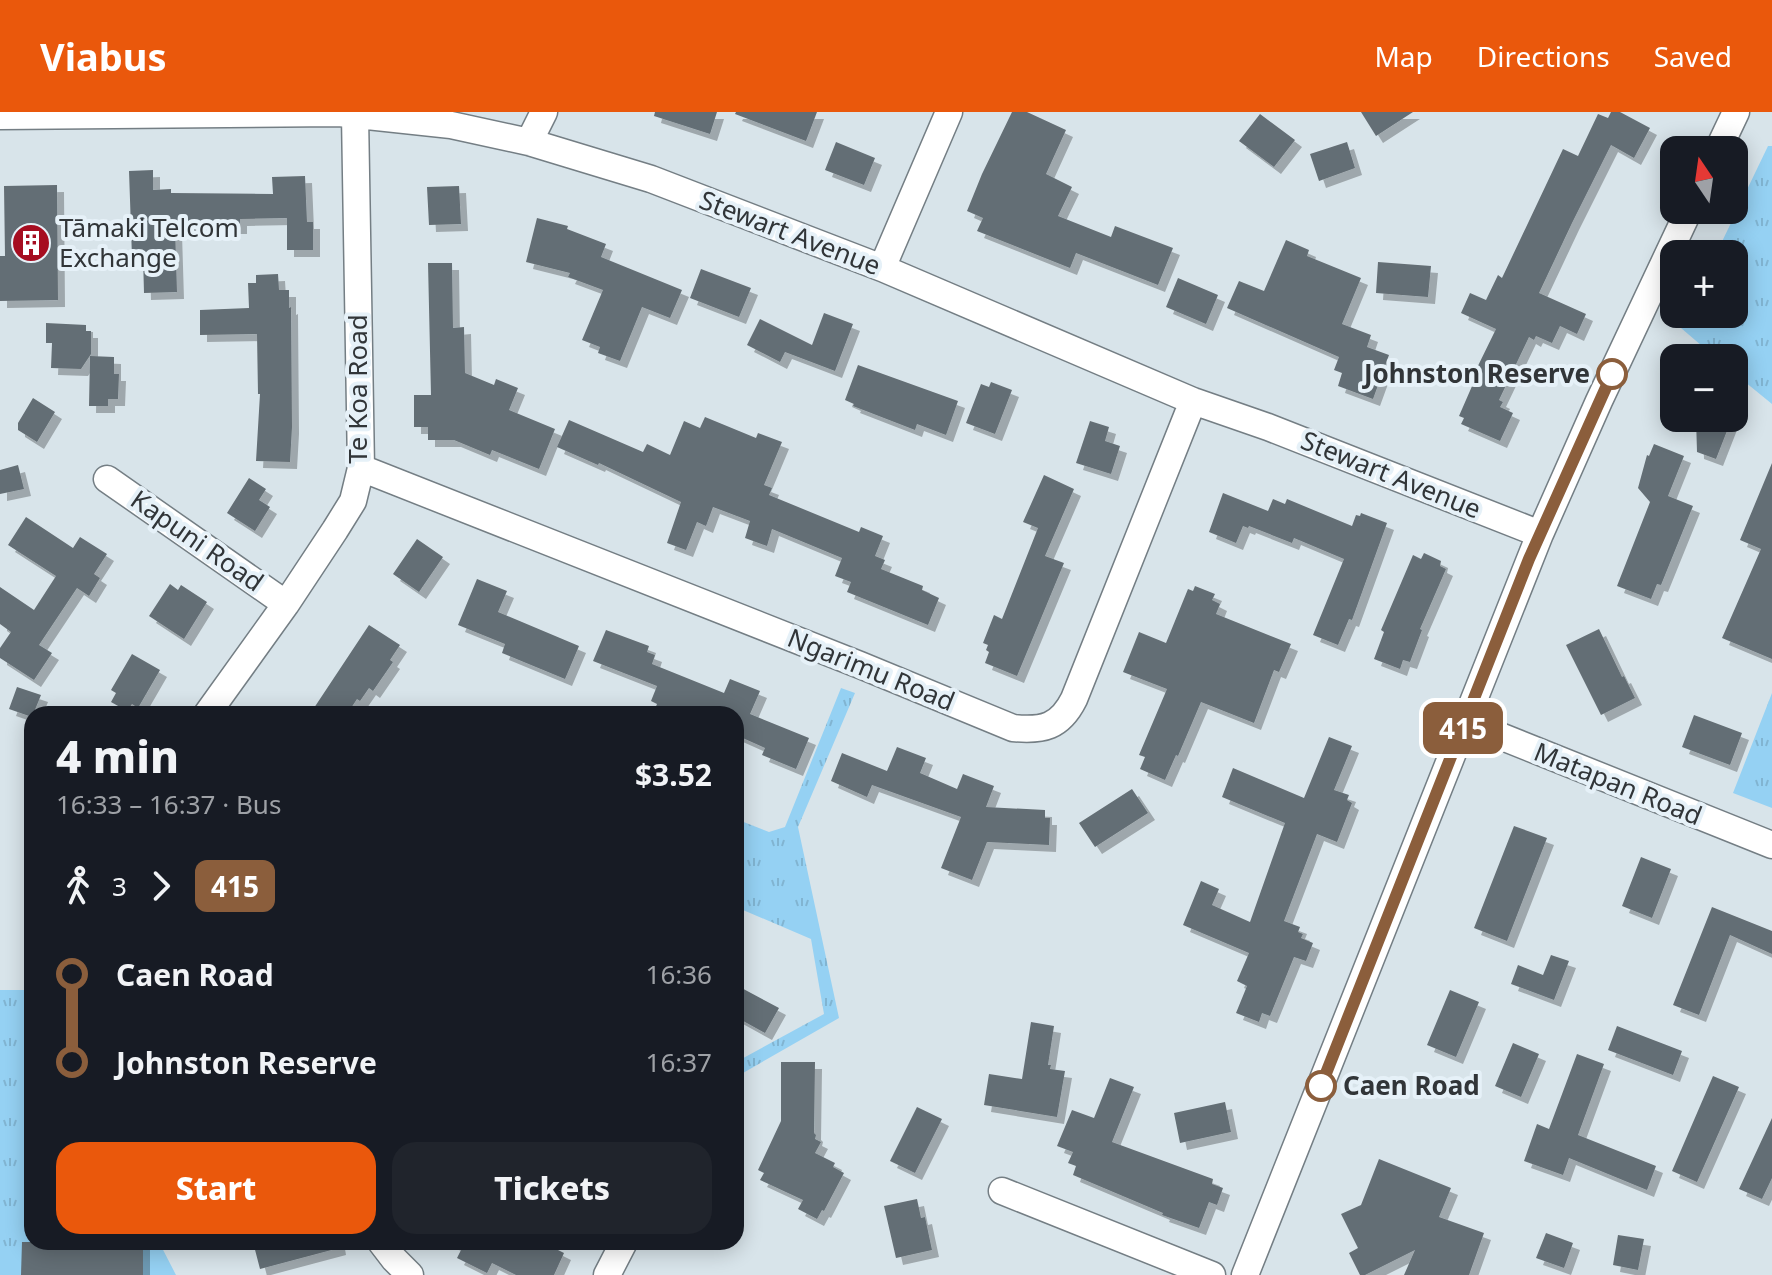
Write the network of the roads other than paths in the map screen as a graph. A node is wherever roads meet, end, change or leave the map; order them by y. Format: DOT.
graph roads {
  1 [pos="544,112"];
  2 [pos="949,112"];
  3 [pos="1736,112"];
  4 [pos="355,115"];
  5 [pos="0,116"];
  6 [pos="1725,136"];
  7 [pos="529,142"];
  8 [pos="1682,224"];
  9 [pos="882,268"];
  10 [pos="1193,401"];
  11 [pos="361,468"];
  12 [pos="107,479"];
  13 [pos="1540,534"];
  14 [pos="286,604"];
  15 [pos="213,706"];
  16 [pos="1465,722"];
  17 [pos="1772,845"];
  18 [pos="1002,1191"];
  19 [pos="387,1250"];
  20 [pos="620,1250"];
  21 [pos="410,1275"];
  22 [pos="607,1275"];
  23 [pos="1212,1275"];
  24 [pos="1245,1275"];
  1 -- 7 [label="street"];
  2 -- 9 [label="street"];
  3 -- 6 [label="street"];
  4 -- 5 [label="street, Stewart Avenue"];
  4 -- 7 [label="street, Stewart Avenue"];
  4 -- 11 [label="street, Te Koa Road"];
  7 -- 9 [label="street, Stewart Avenue"];
  8 -- 13 [label="street"];
  9 -- 10 [label="street, Stewart Avenue"];
  10 -- 11 [label="street, Ngarimu Road"];
  10 -- 13 [label="street, Stewart Avenue"];
  11 -- 14 [label="street, Te Koa Road"];
  12 -- 14 [label="street, Kapuni Road"];
  13 -- 16 [label="street"];
  14 -- 15 [label="street, Te Koa Road"];
  16 -- 17 [label="street, Matapan Road"];
  16 -- 24 [label="street"];
  18 -- 23 [label="street"];
  19 -- 21 [label="street"];
  20 -- 22 [label="street"];
}
